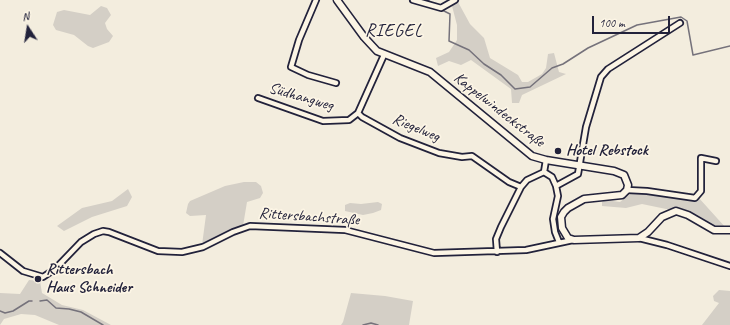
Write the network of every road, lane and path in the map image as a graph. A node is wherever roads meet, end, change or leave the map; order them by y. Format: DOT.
graph roads {
  1 [pos="316,0"];
  2 [pos="338,0"];
  3 [pos="413,0"];
  4 [pos="455,0"];
  5 [pos="680,23"];
  6 [pos="384,55"];
  7 [pos="336,83"];
  8 [pos="258,98"];
  9 [pos="358,113"];
  10 [pos="546,160"];
  11 [pos="716,161"];
  12 [pos="579,166"];
  13 [pos="544,172"];
  14 [pos="556,186"];
  15 [pos="521,187"];
  16 [pos="627,190"];
  17 [pos="730,230"];
  18 [pos="639,238"];
  19 [pos="574,240"];
  20 [pos="559,242"];
  21 [pos="497,252"];
  22 [pos="0,253"];
  23 [pos="730,266"];
  1 -- 7 [label="street"];
  2 -- 6 [label="street, Kappelwindeckstraße"];
  3 -- 4 [label="street"];
  5 -- 12 [label="street"];
  6 -- 9 [label="street"];
  6 -- 10 [label="street, Kappelwindeckstraße"];
  8 -- 9 [label="street, Südhangweg"];
  9 -- 15 [label="street, Riegelweg"];
  10 -- 12 [label="street, Kappelwindeckstraße"];
  10 -- 13 [label="street"];
  11 -- 16 [label="street"];
  12 -- 14 [label="street"];
  12 -- 16 [label="street, Kappelwindeckstraße"];
  13 -- 14 [label="street"];
  13 -- 15 [label="street"];
  14 -- 20 [label="street"];
  15 -- 21 [label="street"];
  16 -- 19 [label="street"];
  17 -- 18 [label="street"];
  18 -- 19 [label="street"];
  18 -- 23 [label="street"];
  19 -- 20 [label="street, Rittersbachstraße"];
  20 -- 21 [label="street, Rittersbachstraße"];
  21 -- 22 [label="street, Rittersbachstraße"];
}
